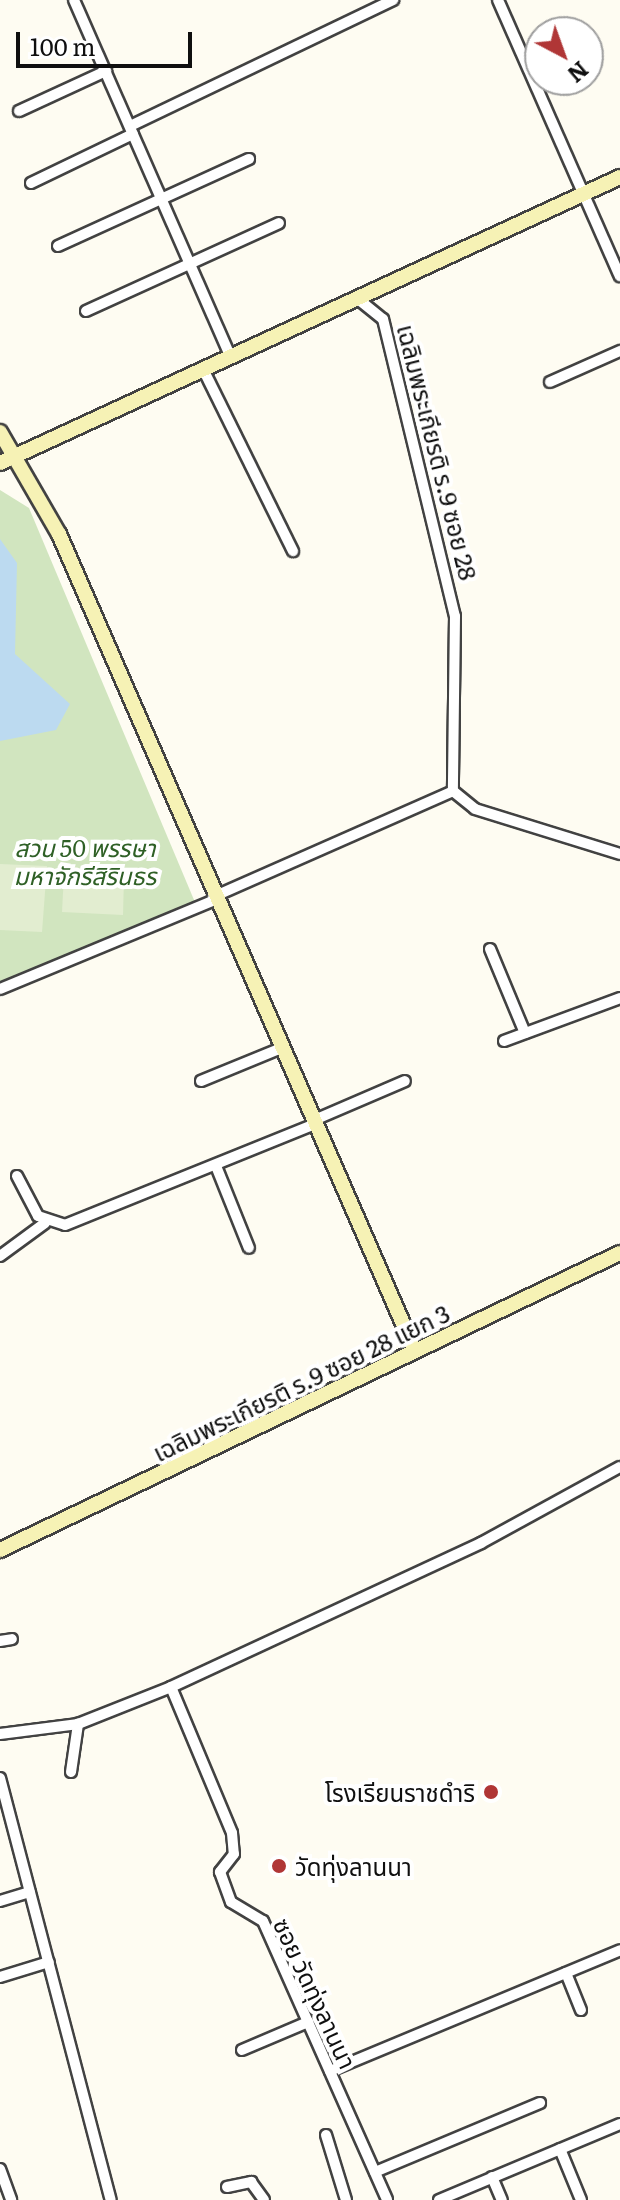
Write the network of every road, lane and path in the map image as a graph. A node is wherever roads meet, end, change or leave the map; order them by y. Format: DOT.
graph roads {
  1 [pos="74,0"];
  2 [pos="393,0"];
  3 [pos="498,0"];
  4 [pos="106,71"];
  5 [pos="19,111"];
  6 [pos="131,130"];
  7 [pos="249,159"];
  8 [pos="620,177"];
  9 [pos="31,183"];
  10 [pos="584,193"];
  11 [pos="161,197"];
  12 [pos="279,223"];
  13 [pos="58,246"];
  14 [pos="189,262"];
  15 [pos="620,276"];
  16 [pos="358,299"];
  17 [pos="86,311"];
  18 [pos="620,351"];
  19 [pos="231,357"];
  20 [pos="204,371"];
  21 [pos="550,382"];
  22 [pos="0,432"];
  23 [pos="6,460"];
  24 [pos="293,551"];
  25 [pos="453,791"];
  26 [pos="620,854"];
  27 [pos="214,898"];
  28 [pos="490,949"];
  29 [pos="0,989"];
  30 [pos="620,998"];
  31 [pos="525,1033"];
  32 [pos="504,1041"];
  33 [pos="279,1049"];
  34 [pos="201,1081"];
  35 [pos="405,1081"];
  36 [pos="312,1123"];
  37 [pos="216,1166"];
  38 [pos="17,1176"];
  39 [pos="45,1223"];
  40 [pos="249,1248"];
  41 [pos="620,1253"];
  42 [pos="0,1256"];
  43 [pos="415,1351"];
  44 [pos="620,1467"];
  45 [pos="0,1550"];
  46 [pos="12,1639"];
  47 [pos="0,1641"];
  48 [pos="171,1687"];
  49 [pos="78,1724"];
  50 [pos="0,1734"];
  51 [pos="71,1772"];
  52 [pos="0,1778"];
  53 [pos="30,1892"];
  54 [pos="0,1901"];
  55 [pos="620,1950"];
  56 [pos="49,1962"];
  57 [pos="566,1973"];
  58 [pos="0,1977"];
  59 [pos="581,2010"];
  60 [pos="308,2022"];
  61 [pos="242,2050"];
  62 [pos="330,2071"];
  63 [pos="540,2103"];
  64 [pos="620,2124"];
  65 [pos="326,2135"];
  66 [pos="560,2149"];
  67 [pos="0,2169"];
  68 [pos="375,2172"];
  69 [pos="492,2177"];
  70 [pos="227,2187"];
  71 [pos="11,2200"];
  72 [pos="111,2200"];
  73 [pos="264,2200"];
  74 [pos="346,2200"];
  75 [pos="387,2200"];
  76 [pos="439,2200"];
  77 [pos="502,2200"];
  78 [pos="581,2200"];
  1 -- 4 [label="street"];
  2 -- 6 [label="street"];
  3 -- 10 [label="street"];
  4 -- 5 [label="street"];
  4 -- 6 [label="street"];
  6 -- 9 [label="street"];
  6 -- 11 [label="street"];
  7 -- 11 [label="street"];
  8 -- 10 [label="main road"];
  10 -- 15 [label="street"];
  10 -- 16 [label="main road"];
  11 -- 13 [label="street"];
  11 -- 14 [label="street"];
  12 -- 14 [label="street"];
  14 -- 17 [label="street"];
  14 -- 19 [label="street"];
  16 -- 19 [label="main road"];
  16 -- 25 [label="street, เฉลิมพระเกียรติ ร.9 ซอย 28"];
  18 -- 21 [label="street"];
  19 -- 20 [label="main road"];
  20 -- 23 [label="main road"];
  20 -- 24 [label="street"];
  22 -- 23 [label="main road"];
  23 -- 27 [label="main road"];
  25 -- 26 [label="street"];
  25 -- 27 [label="street"];
  27 -- 29 [label="street"];
  27 -- 33 [label="main road"];
  28 -- 31 [label="street"];
  30 -- 31 [label="street"];
  31 -- 32 [label="street"];
  33 -- 34 [label="street"];
  33 -- 36 [label="main road"];
  35 -- 36 [label="street"];
  36 -- 37 [label="street"];
  36 -- 43 [label="main road"];
  37 -- 39 [label="street"];
  37 -- 40 [label="street"];
  38 -- 39 [label="street"];
  39 -- 42 [label="street"];
  41 -- 43 [label="main road, เฉลิมพระเกียรติ ร.9 ซอย 28 แยก 3"];
  43 -- 45 [label="main road, เฉลิมพระเกียรติ ร.9 ซอย 28 แยก 3"];
  44 -- 48 [label="street"];
  46 -- 47 [label="street"];
  48 -- 49 [label="street"];
  48 -- 60 [label="street, ซอย วัดทุ่งลานนา"];
  49 -- 50 [label="street"];
  49 -- 51 [label="street"];
  52 -- 53 [label="street"];
  53 -- 54 [label="street"];
  53 -- 56 [label="street"];
  55 -- 57 [label="street"];
  56 -- 58 [label="street"];
  56 -- 72 [label="street"];
  57 -- 59 [label="street"];
  57 -- 62 [label="street"];
  60 -- 61 [label="street"];
  60 -- 62 [label="street, ซอย วัดทุ่งลานนา"];
  62 -- 68 [label="street, ซอย วัดทุ่งลานนา"];
  63 -- 68 [label="street"];
  64 -- 66 [label="street"];
  65 -- 74 [label="street"];
  66 -- 69 [label="street"];
  66 -- 78 [label="street"];
  67 -- 71 [label="street"];
  68 -- 75 [label="street, ซอย วัดทุ่งลานนา"];
  69 -- 76 [label="street"];
  69 -- 77 [label="street"];
  70 -- 73 [label="street"];
}
